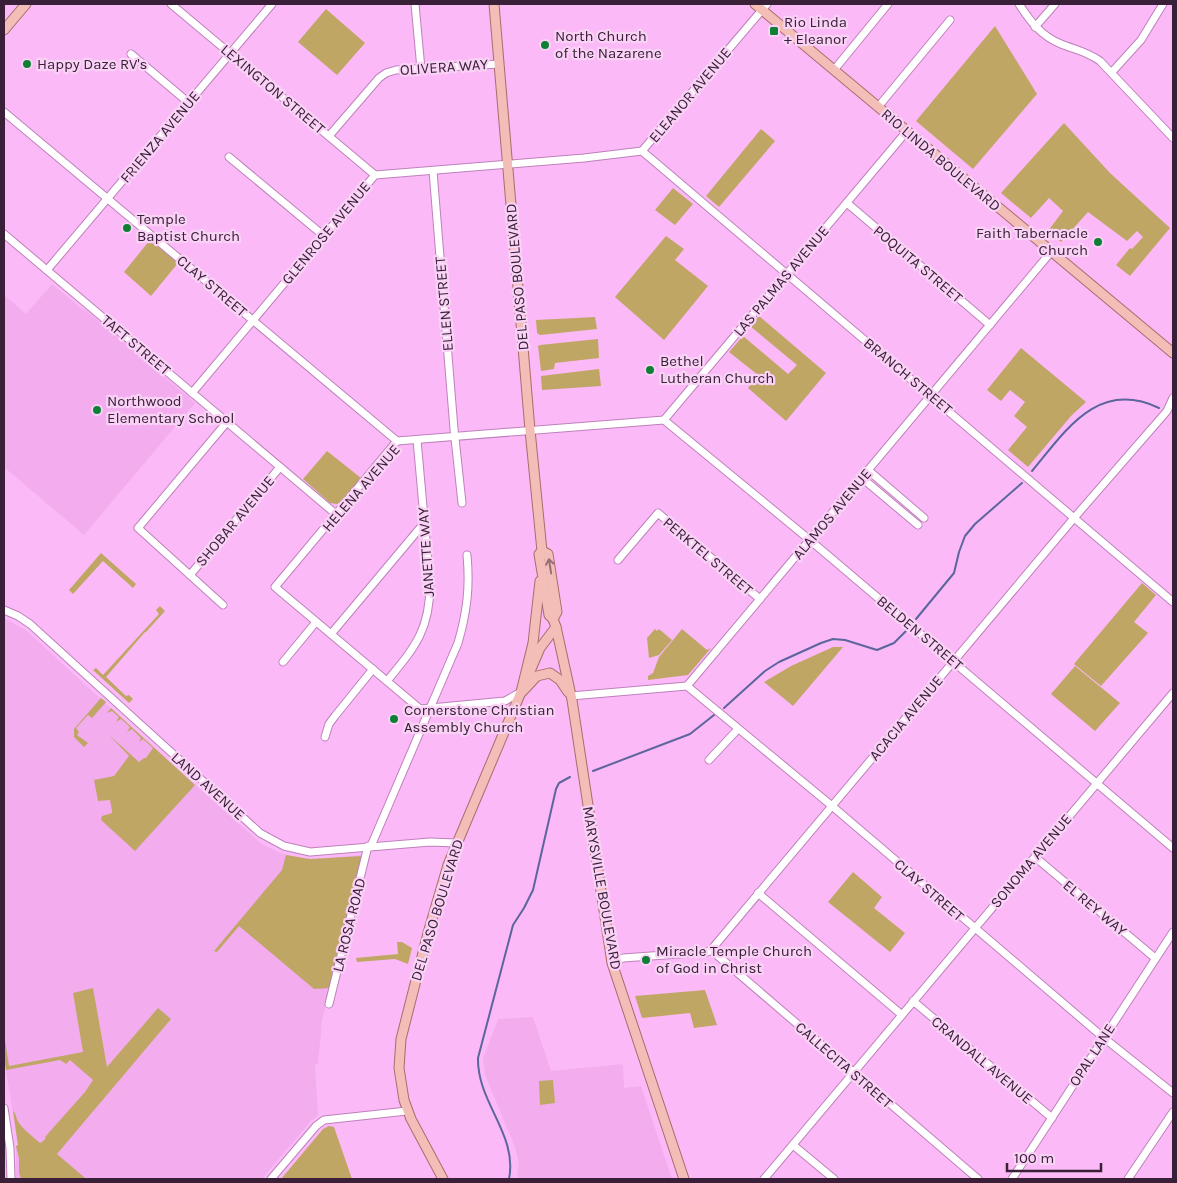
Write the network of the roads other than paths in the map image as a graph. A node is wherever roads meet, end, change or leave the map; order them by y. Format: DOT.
graph roads {
  1 [pos="26,4"];
  2 [pos="171,4"];
  3 [pos="272,4"];
  4 [pos="415,4"];
  5 [pos="494,4"];
  6 [pos="888,4"];
  7 [pos="1019,4"];
  8 [pos="1055,4"];
  9 [pos="1163,4"];
  10 [pos="761,6"];
  11 [pos="950,20"];
  12 [pos="1035,26"];
  13 [pos="4,30"];
  14 [pos="130,54"];
  15 [pos="230,54"];
  16 [pos="499,64"];
  17 [pos="421,69"];
  18 [pos="834,70"];
  19 [pos="1112,72"];
  20 [pos="189,103"];
  21 [pos="878,106"];
  22 [pos="4,112"];
  23 [pos="1173,126"];
  24 [pos="907,131"];
  25 [pos="1170,135"];
  26 [pos="329,136"];
  27 [pos="642,151"];
  28 [pos="229,157"];
  29 [pos="508,165"];
  30 [pos="433,171"];
  31 [pos="375,176"];
  32 [pos="108,199"];
  33 [pos="846,203"];
  34 [pos="4,234"];
  35 [pos="324,236"];
  36 [pos="1051,252"];
  37 [pos="47,270"];
  38 [pos="786,274"];
  39 [pos="253,321"];
  40 [pos="990,324"];
  41 [pos="1173,353"];
  42 [pos="192,393"];
  43 [pos="931,396"];
  44 [pos="1173,398"];
  45 [pos="1170,409"];
  46 [pos="664,420"];
  47 [pos="227,422"];
  48 [pos="530,430"];
  49 [pos="455,437"];
  50 [pos="417,440"];
  51 [pos="397,442"];
  52 [pos="280,467"];
  53 [pos="868,470"];
  54 [pos="862,478"];
  55 [pos="462,504"];
  56 [pos="917,512"];
  57 [pos="337,515"];
  58 [pos="924,518"];
  59 [pos="1074,518"];
  60 [pos="911,519"];
  61 [pos="424,522"];
  62 [pos="918,525"];
  63 [pos="809,540"];
  64 [pos="542,550"];
  65 [pos="467,555"];
  66 [pos="618,560"];
  67 [pos="541,566"];
  68 [pos="190,575"];
  69 [pos="760,599"];
  70 [pos="1173,602"];
  71 [pos="223,605"];
  72 [pos="4,610"];
  73 [pos="316,622"];
  74 [pos="555,623"];
  75 [pos="331,634"];
  76 [pos="532,642"];
  77 [pos="283,662"];
  78 [pos="954,662"];
  79 [pos="373,669"];
  80 [pos="387,681"];
  81 [pos="687,686"];
  82 [pos="521,692"];
  83 [pos="1173,693"];
  84 [pos="571,696"];
  85 [pos="430,708"];
  86 [pos="738,729"];
  87 [pos="325,737"];
  88 [pos="709,760"];
  89 [pos="1096,784"];
  90 [pos="832,806"];
  91 [pos="456,843"];
  92 [pos="370,846"];
  93 [pos="1173,848"];
  94 [pos="1035,857"];
  95 [pos="758,894"];
  96 [pos="974,929"];
  97 [pos="1173,932"];
  98 [pos="711,950"];
  99 [pos="1155,958"];
  100 [pos="612,963"];
  101 [pos="913,1001"];
  102 [pos="329,1004"];
  103 [pos="902,1015"];
  104 [pos="1104,1038"];
  105 [pos="853,1073"];
  106 [pos="1173,1093"];
  107 [pos="4,1108"];
  108 [pos="408,1111"];
  109 [pos="1173,1112"];
  110 [pos="1052,1118"];
  111 [pos="793,1145"];
  112 [pos="10,1179"];
  113 [pos="271,1179"];
  114 [pos="443,1179"];
  115 [pos="684,1179"];
  116 [pos="764,1179"];
  117 [pos="834,1179"];
  118 [pos="978,1179"];
  119 [pos="1012,1179"];
  120 [pos="1128,1179"];
  1 -- 13 [label="main road"];
  2 -- 15 [label="street, LEXINGTON STREET"];
  3 -- 15 [label="street, FRIENZA AVENUE"];
  4 -- 17 [label="street"];
  5 -- 16 [label="main road, DEL PASO BOULEVARD"];
  6 -- 18 [label="street"];
  7 -- 12 [label="street"];
  8 -- 12 [label="street"];
  9 -- 19 [label="street"];
  10 -- 18 [label="main road, RIO LINDA BOULEVARD"];
  10 -- 27 [label="street, ELEANOR AVENUE"];
  11 -- 21 [label="street"];
  12 -- 19 [label="street"];
  14 -- 20 [label="street"];
  15 -- 20 [label="street, FRIENZA AVENUE"];
  15 -- 26 [label="street, LEXINGTON STREET"];
  16 -- 17 [label="street, OLIVERA WAY"];
  16 -- 29 [label="main road, DEL PASO BOULEVARD"];
  17 -- 26 [label="street, OLIVERA WAY"];
  18 -- 21 [label="main road, RIO LINDA BOULEVARD"];
  19 -- 25 [label="street"];
  20 -- 32 [label="street, FRIENZA AVENUE"];
  21 -- 24 [label="main road, RIO LINDA BOULEVARD"];
  22 -- 32 [label="street, CLAY STREET"];
  23 -- 25 [label="street"];
  24 -- 33 [label="street, LAS PALMAS AVENUE"];
  24 -- 36 [label="main road, RIO LINDA BOULEVARD"];
  26 -- 31 [label="street, LEXINGTON STREET"];
  27 -- 29 [label="street, ELEANOR AVENUE"];
  27 -- 38 [label="street, BRANCH STREET"];
  28 -- 35 [label="street"];
  29 -- 30 [label="street, GLENROSE AVENUE"];
  29 -- 48 [label="main road, DEL PASO BOULEVARD"];
  30 -- 31 [label="street, GLENROSE AVENUE"];
  30 -- 49 [label="street, ELLEN STREET"];
  31 -- 35 [label="street, GLENROSE AVENUE"];
  32 -- 37 [label="street, FRIENZA AVENUE"];
  32 -- 39 [label="street, CLAY STREET"];
  33 -- 38 [label="street, LAS PALMAS AVENUE"];
  33 -- 40 [label="street, POQUITA STREET"];
  34 -- 37 [label="street, TAFT STREET"];
  35 -- 39 [label="street, GLENROSE AVENUE"];
  36 -- 40 [label="street, ALAMOS AVENUE"];
  36 -- 41 [label="main road, RIO LINDA BOULEVARD"];
  37 -- 42 [label="street, TAFT STREET"];
  38 -- 43 [label="street, BRANCH STREET"];
  38 -- 46 [label="street, LAS PALMAS AVENUE"];
  39 -- 42 [label="street, GLENROSE AVENUE"];
  39 -- 51 [label="street, CLAY STREET"];
  40 -- 43 [label="street, ALAMOS AVENUE"];
  42 -- 47 [label="street, TAFT STREET"];
  43 -- 53 [label="street, ALAMOS AVENUE"];
  43 -- 59 [label="street, BRANCH STREET"];
  44 -- 45 [label="street, ACACIA AVENUE"];
  45 -- 59 [label="street, ACACIA AVENUE"];
  46 -- 48 [label="street"];
  46 -- 63 [label="street, BELDEN STREET"];
  47 -- 52 [label="street, TAFT STREET"];
  47 -- 68 [label="street"];
  48 -- 49 [label="street, HELENA AVENUE"];
  48 -- 64 [label="main road, DEL PASO BOULEVARD"];
  49 -- 50 [label="street, HELENA AVENUE"];
  49 -- 55 [label="street"];
  50 -- 51 [label="street, HELENA AVENUE"];
  50 -- 61 [label="street, JANETTE WAY"];
  51 -- 57 [label="street, HELENA AVENUE"];
  52 -- 57 [label="street, TAFT STREET"];
  52 -- 68 [label="street, SHOBAR AVENUE"];
  53 -- 54 [label="street, ALAMOS AVENUE"];
  53 -- 56 [label="street"];
  54 -- 60 [label="street"];
  54 -- 63 [label="street, ALAMOS AVENUE"];
  56 -- 58 [label="street"];
  56 -- 60 [label="street"];
  57 -- 73 [label="street, HELENA AVENUE"];
  59 -- 70 [label="street, BRANCH STREET"];
  59 -- 78 [label="street, ACACIA AVENUE"];
  60 -- 62 [label="street"];
  61 -- 75 [label="street"];
  61 -- 80 [label="street, JANETTE WAY"];
  63 -- 69 [label="street, ALAMOS AVENUE"];
  63 -- 78 [label="street, BELDEN STREET"];
  64 -- 67 [label="main road, MARYSVILLE BOULEVARD"];
  74 -- 64 [label="main road, MARYSVILLE BOULEVARD, one-way"];
  65 -- 85 [label="street, LA ROSA ROAD"];
  66 -- 69 [label="street, PERKTEL STREET"];
  67 -- 74 [label="main road, MARYSVILLE BOULEVARD"];
  67 -- 76 [label="main road, DEL PASO BOULEVARD"];
  68 -- 71 [label="street"];
  69 -- 81 [label="street, ALAMOS AVENUE"];
  72 -- 92 [label="street, LAND AVENUE"];
  73 -- 75 [label="street"];
  73 -- 77 [label="street"];
  74 -- 76 [label="main road"];
  74 -- 82 [label="main road"];
  74 -- 84 [label="main road, MARYSVILLE BOULEVARD"];
  75 -- 79 [label="street"];
  76 -- 82 [label="main road, DEL PASO BOULEVARD"];
  78 -- 89 [label="street, BELDEN STREET"];
  78 -- 90 [label="street, ACACIA AVENUE"];
  79 -- 80 [label="street"];
  79 -- 87 [label="street"];
  80 -- 85 [label="street"];
  81 -- 84 [label="street"];
  81 -- 86 [label="street, CLAY STREET"];
  82 -- 84 [label="main road"];
  82 -- 85 [label="street"];
  82 -- 91 [label="main road, DEL PASO BOULEVARD"];
  83 -- 89 [label="street, SONOMA AVENUE"];
  84 -- 100 [label="main road, MARYSVILLE BOULEVARD"];
  85 -- 92 [label="street, LA ROSA ROAD"];
  86 -- 88 [label="street"];
  86 -- 90 [label="street, CLAY STREET"];
  89 -- 93 [label="street, BELDEN STREET"];
  89 -- 94 [label="street, SONOMA AVENUE"];
  90 -- 95 [label="street, ACACIA AVENUE"];
  90 -- 96 [label="street, CLAY STREET"];
  91 -- 92 [label="street, LAND AVENUE"];
  91 -- 108 [label="main road, DEL PASO BOULEVARD"];
  92 -- 102 [label="street, LA ROSA ROAD"];
  94 -- 96 [label="street, SONOMA AVENUE"];
  94 -- 99 [label="street, EL REY WAY"];
  95 -- 98 [label="street, ACACIA AVENUE"];
  95 -- 103 [label="street"];
  96 -- 101 [label="street, SONOMA AVENUE"];
  96 -- 104 [label="street, CLAY STREET"];
  97 -- 99 [label="street, OPAL LANE"];
  98 -- 100 [label="street"];
  98 -- 105 [label="street, CALLECITA STREET"];
  99 -- 104 [label="street, OPAL LANE"];
  100 -- 115 [label="main road, MARYSVILLE BOULEVARD"];
  101 -- 103 [label="street, SONOMA AVENUE"];
  101 -- 110 [label="street, CRANDALL AVENUE"];
  103 -- 105 [label="street, SONOMA AVENUE"];
  104 -- 106 [label="street, CLAY STREET"];
  104 -- 110 [label="street, OPAL LANE"];
  105 -- 111 [label="street, SONOMA AVENUE"];
  105 -- 118 [label="street, CALLECITA STREET"];
  107 -- 112 [label="street"];
  108 -- 113 [label="street"];
  108 -- 114 [label="main road, DEL PASO BOULEVARD"];
  109 -- 120 [label="street"];
  110 -- 119 [label="street, OPAL LANE"];
  111 -- 116 [label="street, SONOMA AVENUE"];
  111 -- 117 [label="street"];
}
